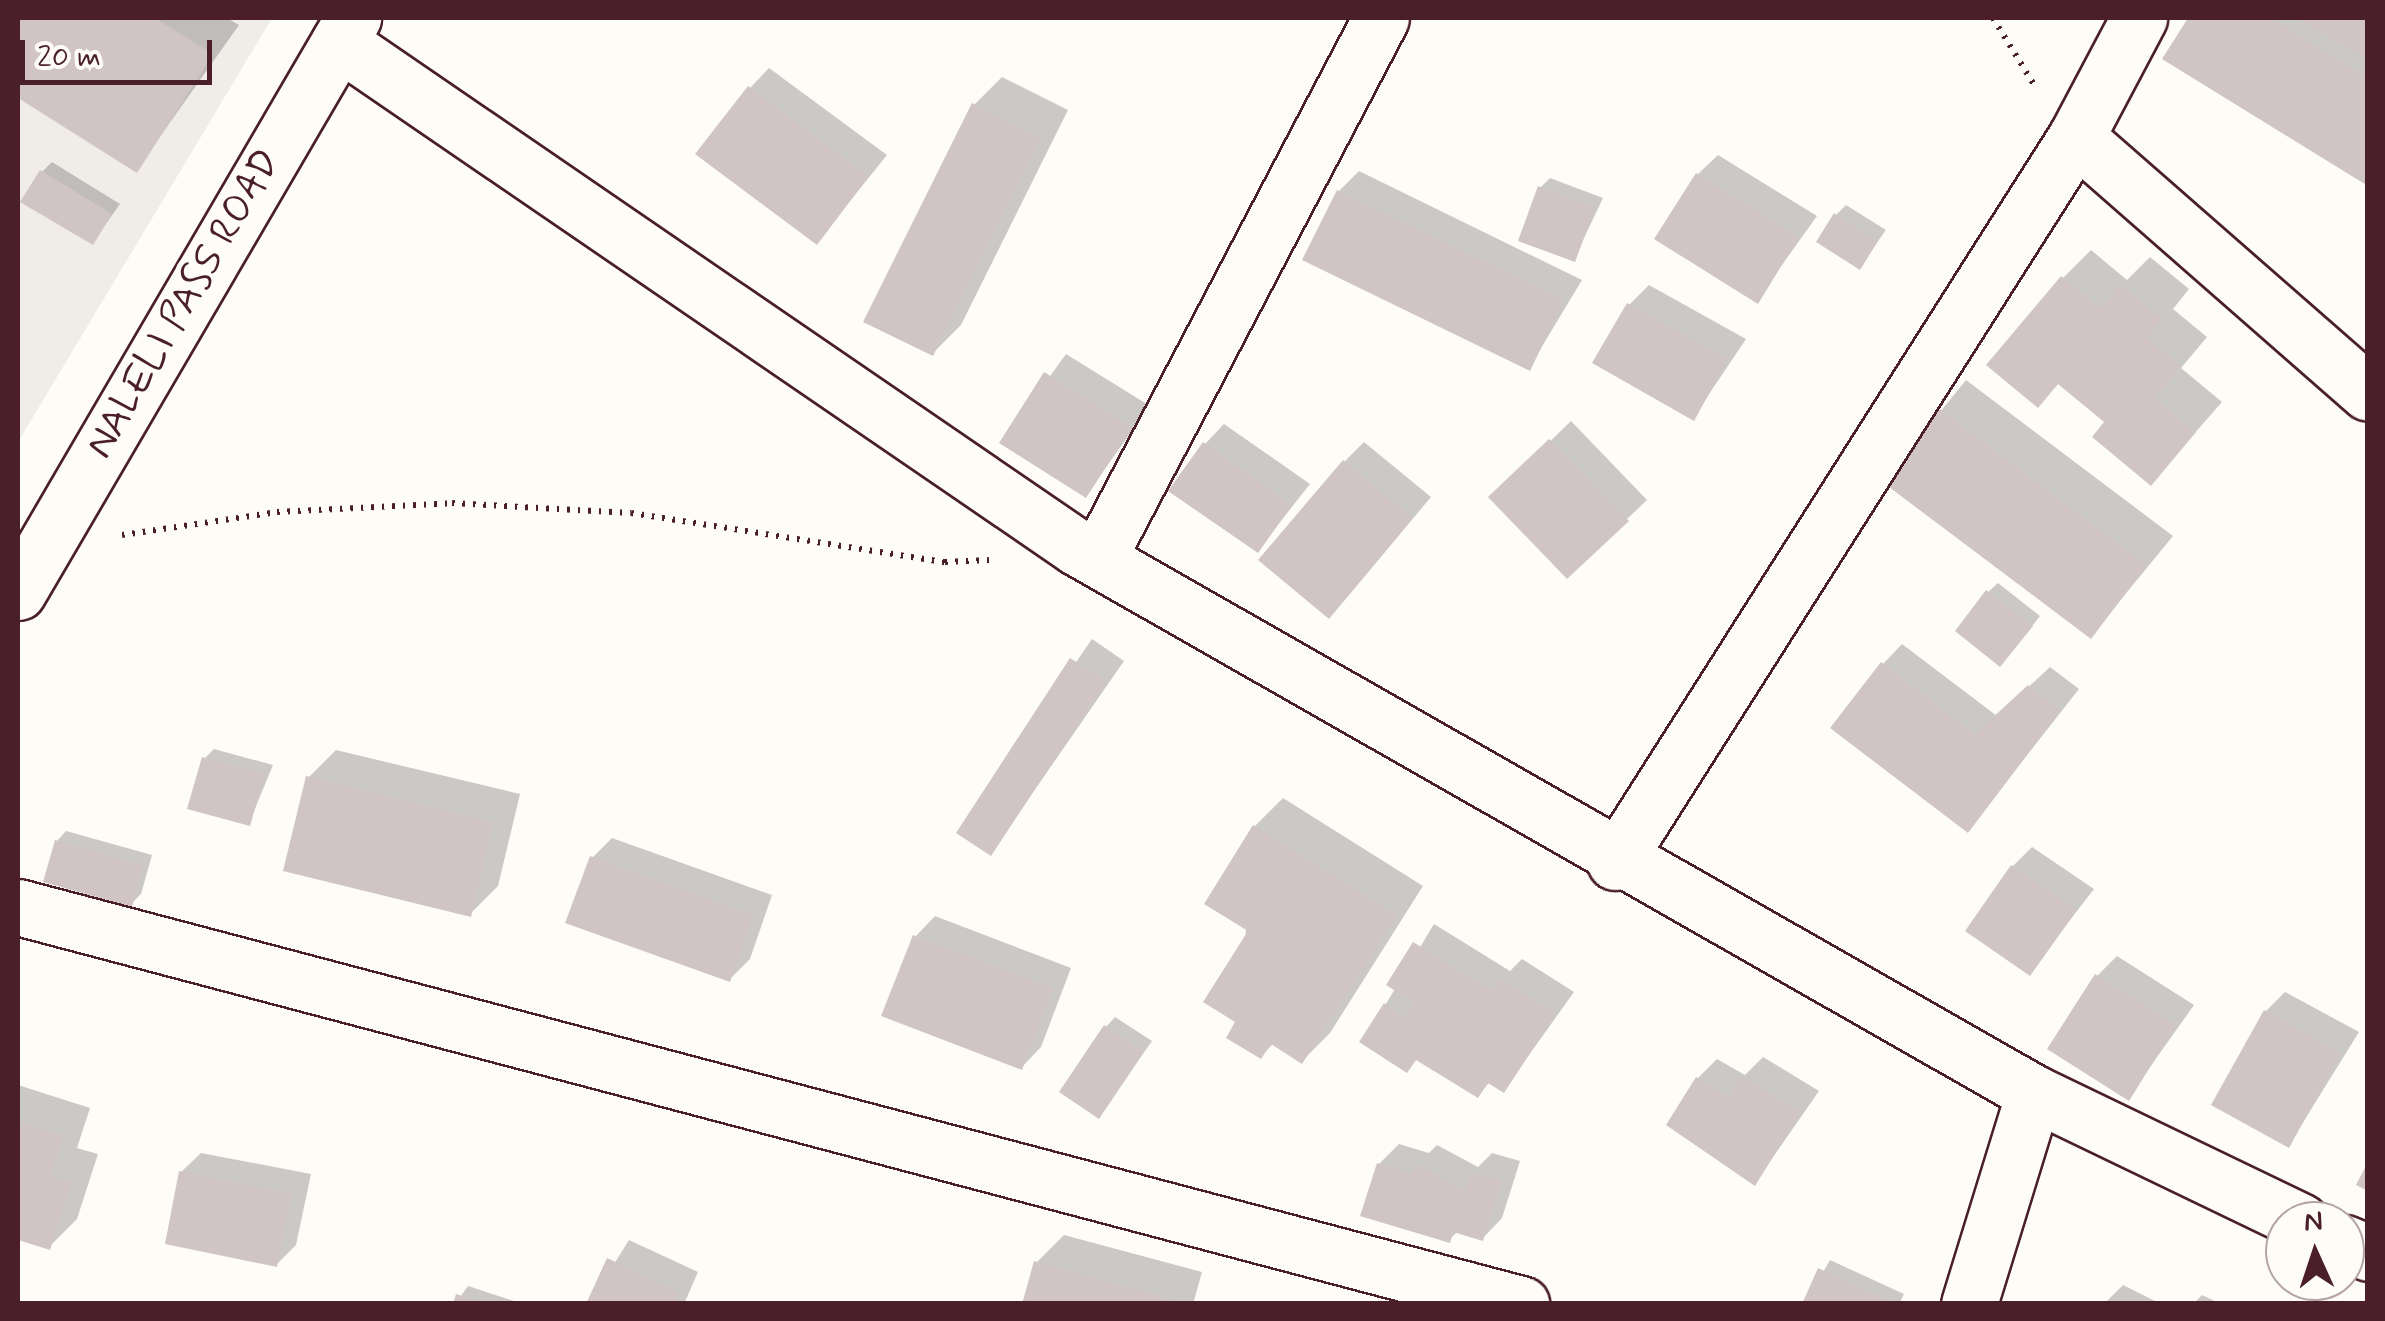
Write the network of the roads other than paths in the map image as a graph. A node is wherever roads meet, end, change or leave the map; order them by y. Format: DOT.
graph roads {
  1 [pos="1381,18"];
  2 [pos="2139,18"];
  3 [pos="346,30"];
  4 [pos="2076,137"];
  5 [pos="2368,393"];
  6 [pos="1099,556"];
  7 [pos="30,570"];
  8 [pos="1615,862"];
  9 [pos="18,907"];
  10 [pos="2034,1093"];
  11 [pos="2265,1204"];
  12 [pos="1521,1304"];
  13 [pos="1970,1304"];
  1 -- 6 [label="street"];
  2 -- 4 [label="street"];
  3 -- 6 [label="street"];
  3 -- 7 [label="street, NALELI PASS ROAD"];
  4 -- 5 [label="street"];
  4 -- 8 [label="street"];
  6 -- 8 [label="street"];
  8 -- 10 [label="street"];
  9 -- 12 [label="street"];
  10 -- 11 [label="street"];
  10 -- 13 [label="street"];
}
